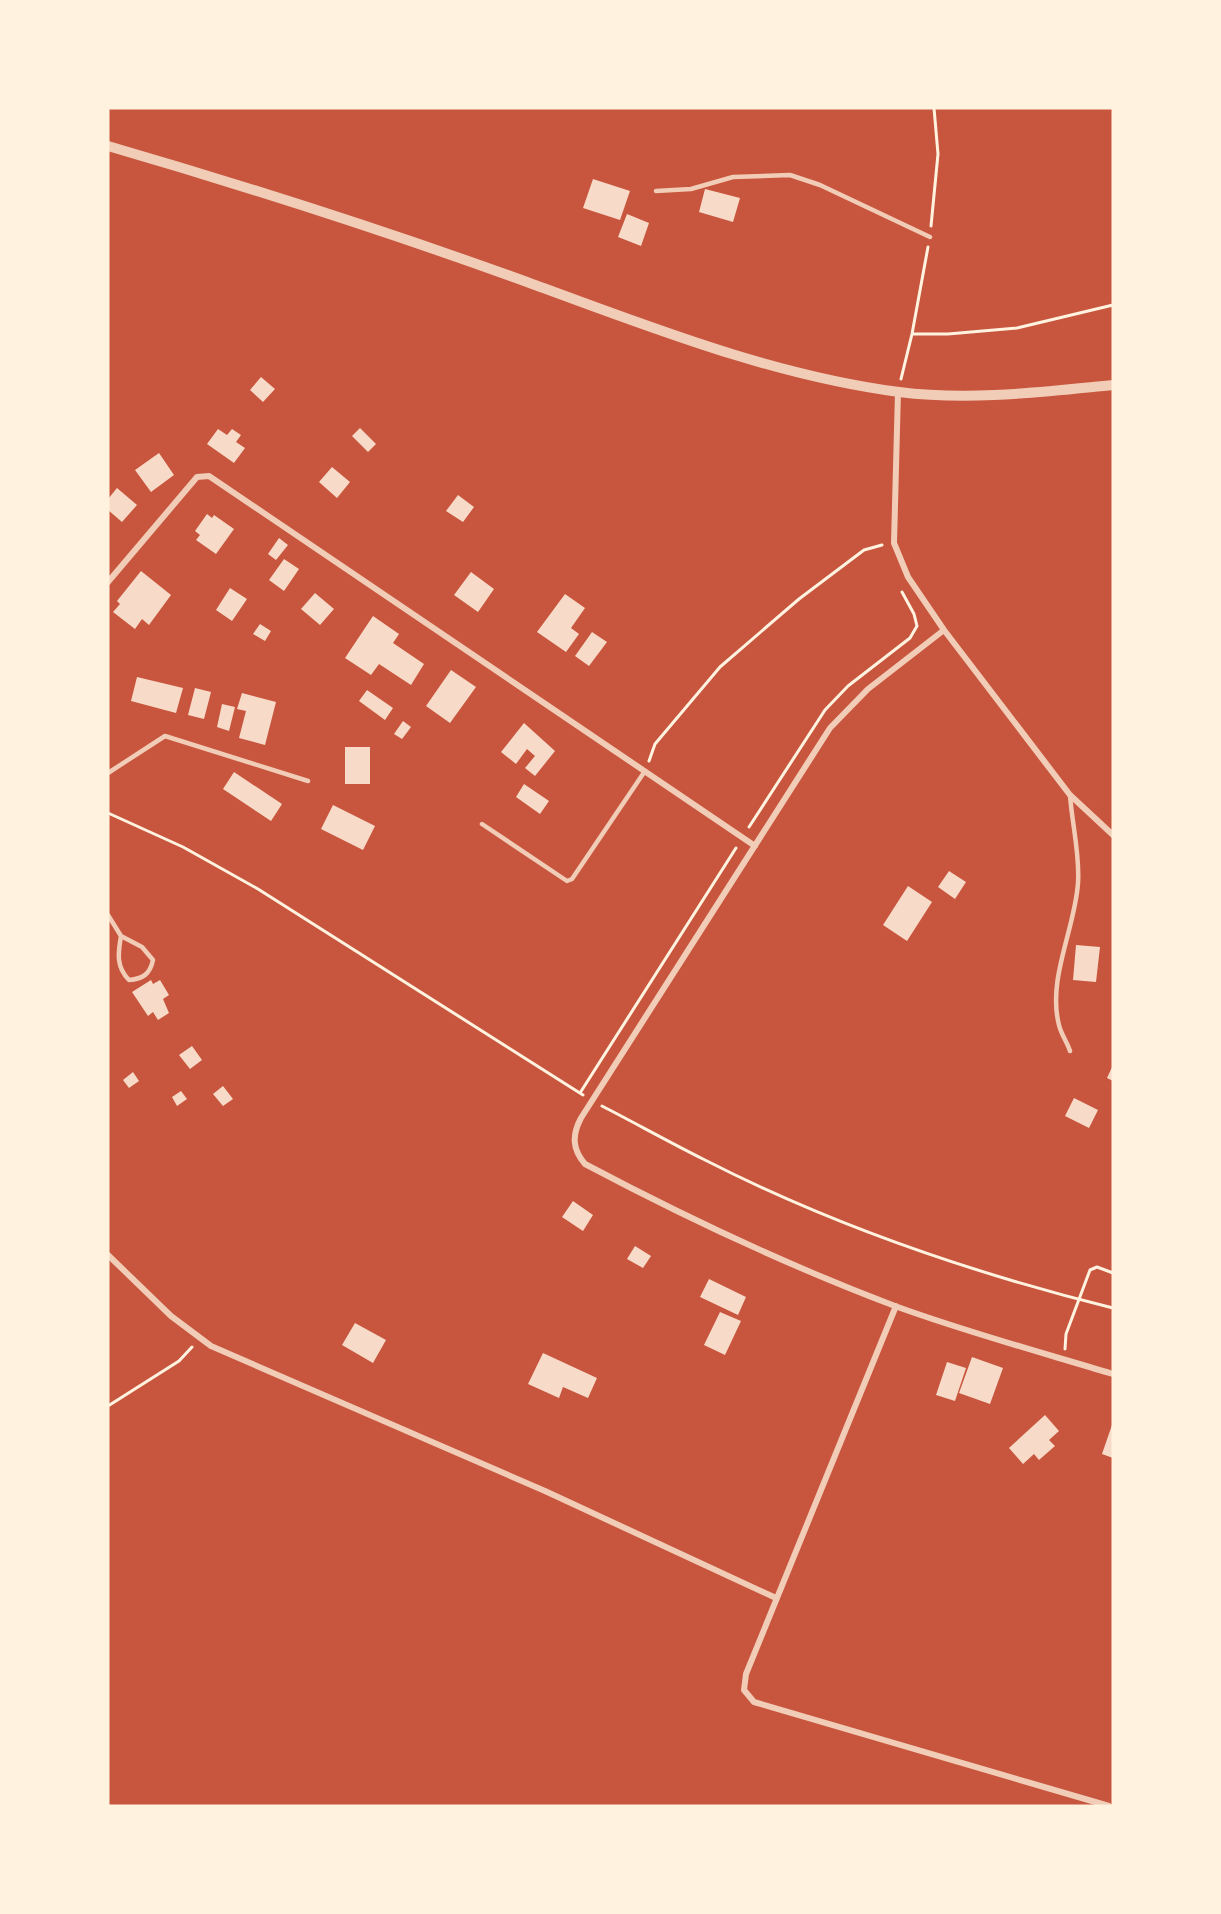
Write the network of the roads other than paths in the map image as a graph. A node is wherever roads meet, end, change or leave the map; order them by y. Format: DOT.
graph roads {
  1 [pos="108,146"];
  2 [pos="656,191"];
  3 [pos="930,237"];
  4 [pos="1113,385"];
  5 [pos="898,392"];
  6 [pos="108,582"];
  7 [pos="944,630"];
  8 [pos="645,771"];
  9 [pos="108,773"];
  10 [pos="308,781"];
  11 [pos="1070,795"];
  12 [pos="482,824"];
  13 [pos="1113,835"];
  14 [pos="755,846"];
  15 [pos="108,915"];
  16 [pos="121,936"];
  17 [pos="1070,1051"];
  18 [pos="108,1255"];
  19 [pos="896,1306"];
  20 [pos="1113,1374"];
  21 [pos="776,1598"];
  22 [pos="1109,1806"];
  1 -- 5 [label="street"];
  2 -- 3 [label="lane"];
  4 -- 5 [label="street"];
  5 -- 7 [label="street"];
  6 -- 8 [label="street"];
  7 -- 11 [label="street"];
  7 -- 14 [label="street"];
  8 -- 12 [label="lane"];
  8 -- 14 [label="street"];
  9 -- 10 [label="lane"];
  11 -- 13 [label="street"];
  11 -- 17 [label="lane"];
  14 -- 19 [label="street"];
  15 -- 16 [label="lane"];
  16 -- 16 [label="lane"];
  18 -- 21 [label="street"];
  19 -- 20 [label="street"];
  19 -- 21 [label="street"];
  21 -- 22 [label="street"];
}
